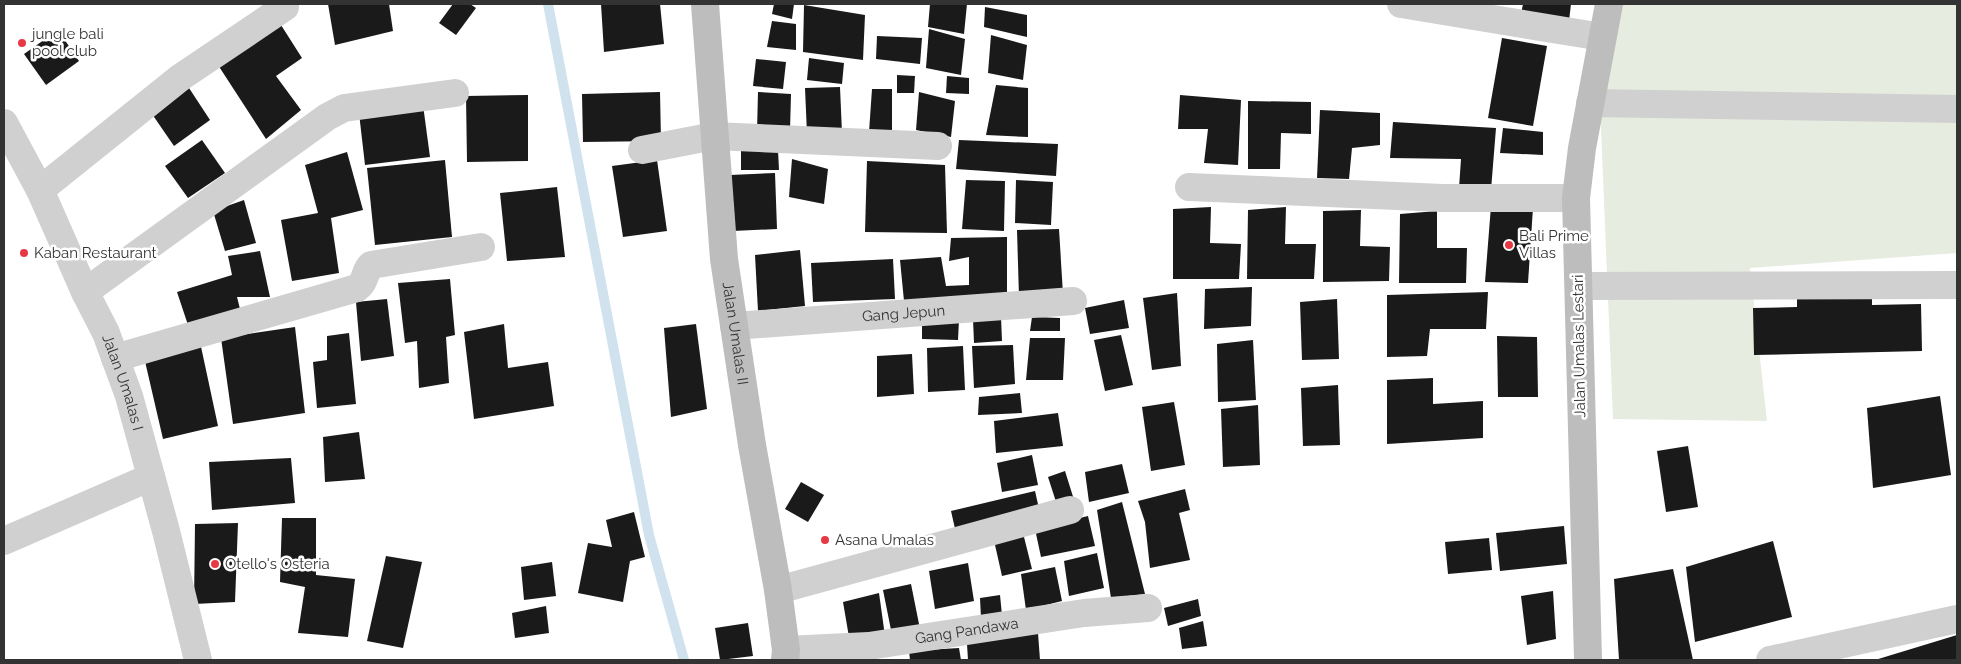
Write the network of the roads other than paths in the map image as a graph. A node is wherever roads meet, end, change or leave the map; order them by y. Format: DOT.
graph roads {
  1 [pos="705,4"];
  2 [pos="1401,4"];
  3 [pos="1609,4"];
  4 [pos="285,7"];
  5 [pos="1602,37"];
  6 [pos="455,93"];
  7 [pos="1590,103"];
  8 [pos="1957,109"];
  9 [pos="4,123"];
  10 [pos="714,136"];
  11 [pos="938,146"];
  12 [pos="642,150"];
  13 [pos="1189,187"];
  14 [pos="40,190"];
  15 [pos="1576,198"];
  16 [pos="482,247"];
  17 [pos="1957,285"];
  18 [pos="1579,286"];
  19 [pos="84,292"];
  20 [pos="1073,301"];
  21 [pos="734,326"];
  22 [pos="115,358"];
  23 [pos="151,476"];
  24 [pos="1070,510"];
  25 [pos="4,541"];
  26 [pos="778,590"];
  27 [pos="1148,608"];
  28 [pos="1957,618"];
  29 [pos="785,655"];
  30 [pos="198,660"];
  31 [pos="1588,660"];
  32 [pos="1770,660"];
  1 -- 10 [label="street, Jalan Umalas II"];
  2 -- 5 [label="street"];
  3 -- 5 [label="street, Jalan Umalas Lestari"];
  4 -- 14 [label="street"];
  5 -- 7 [label="street, Jalan Umalas Lestari"];
  6 -- 19 [label="street"];
  7 -- 8 [label="street"];
  7 -- 15 [label="street, Jalan Umalas Lestari"];
  9 -- 14 [label="street, Jalan Umalas I"];
  10 -- 11 [label="street"];
  10 -- 12 [label="street"];
  10 -- 21 [label="street, Jalan Umalas II"];
  13 -- 15 [label="street"];
  14 -- 19 [label="street, Jalan Umalas I"];
  15 -- 18 [label="street, Jalan Umalas Lestari"];
  16 -- 22 [label="street"];
  17 -- 18 [label="street"];
  18 -- 31 [label="street, Jalan Umalas Lestari"];
  19 -- 22 [label="street, Jalan Umalas I"];
  20 -- 21 [label="street, Gang Jepun"];
  21 -- 26 [label="street, Jalan Umalas II"];
  22 -- 23 [label="street, Jalan Umalas I"];
  23 -- 25 [label="street"];
  23 -- 30 [label="street, Jalan Umalas I"];
  24 -- 26 [label="street"];
  26 -- 29 [label="street, Jalan Umalas II"];
  27 -- 29 [label="street, Gang Pandawa"];
  28 -- 32 [label="street"];
}
